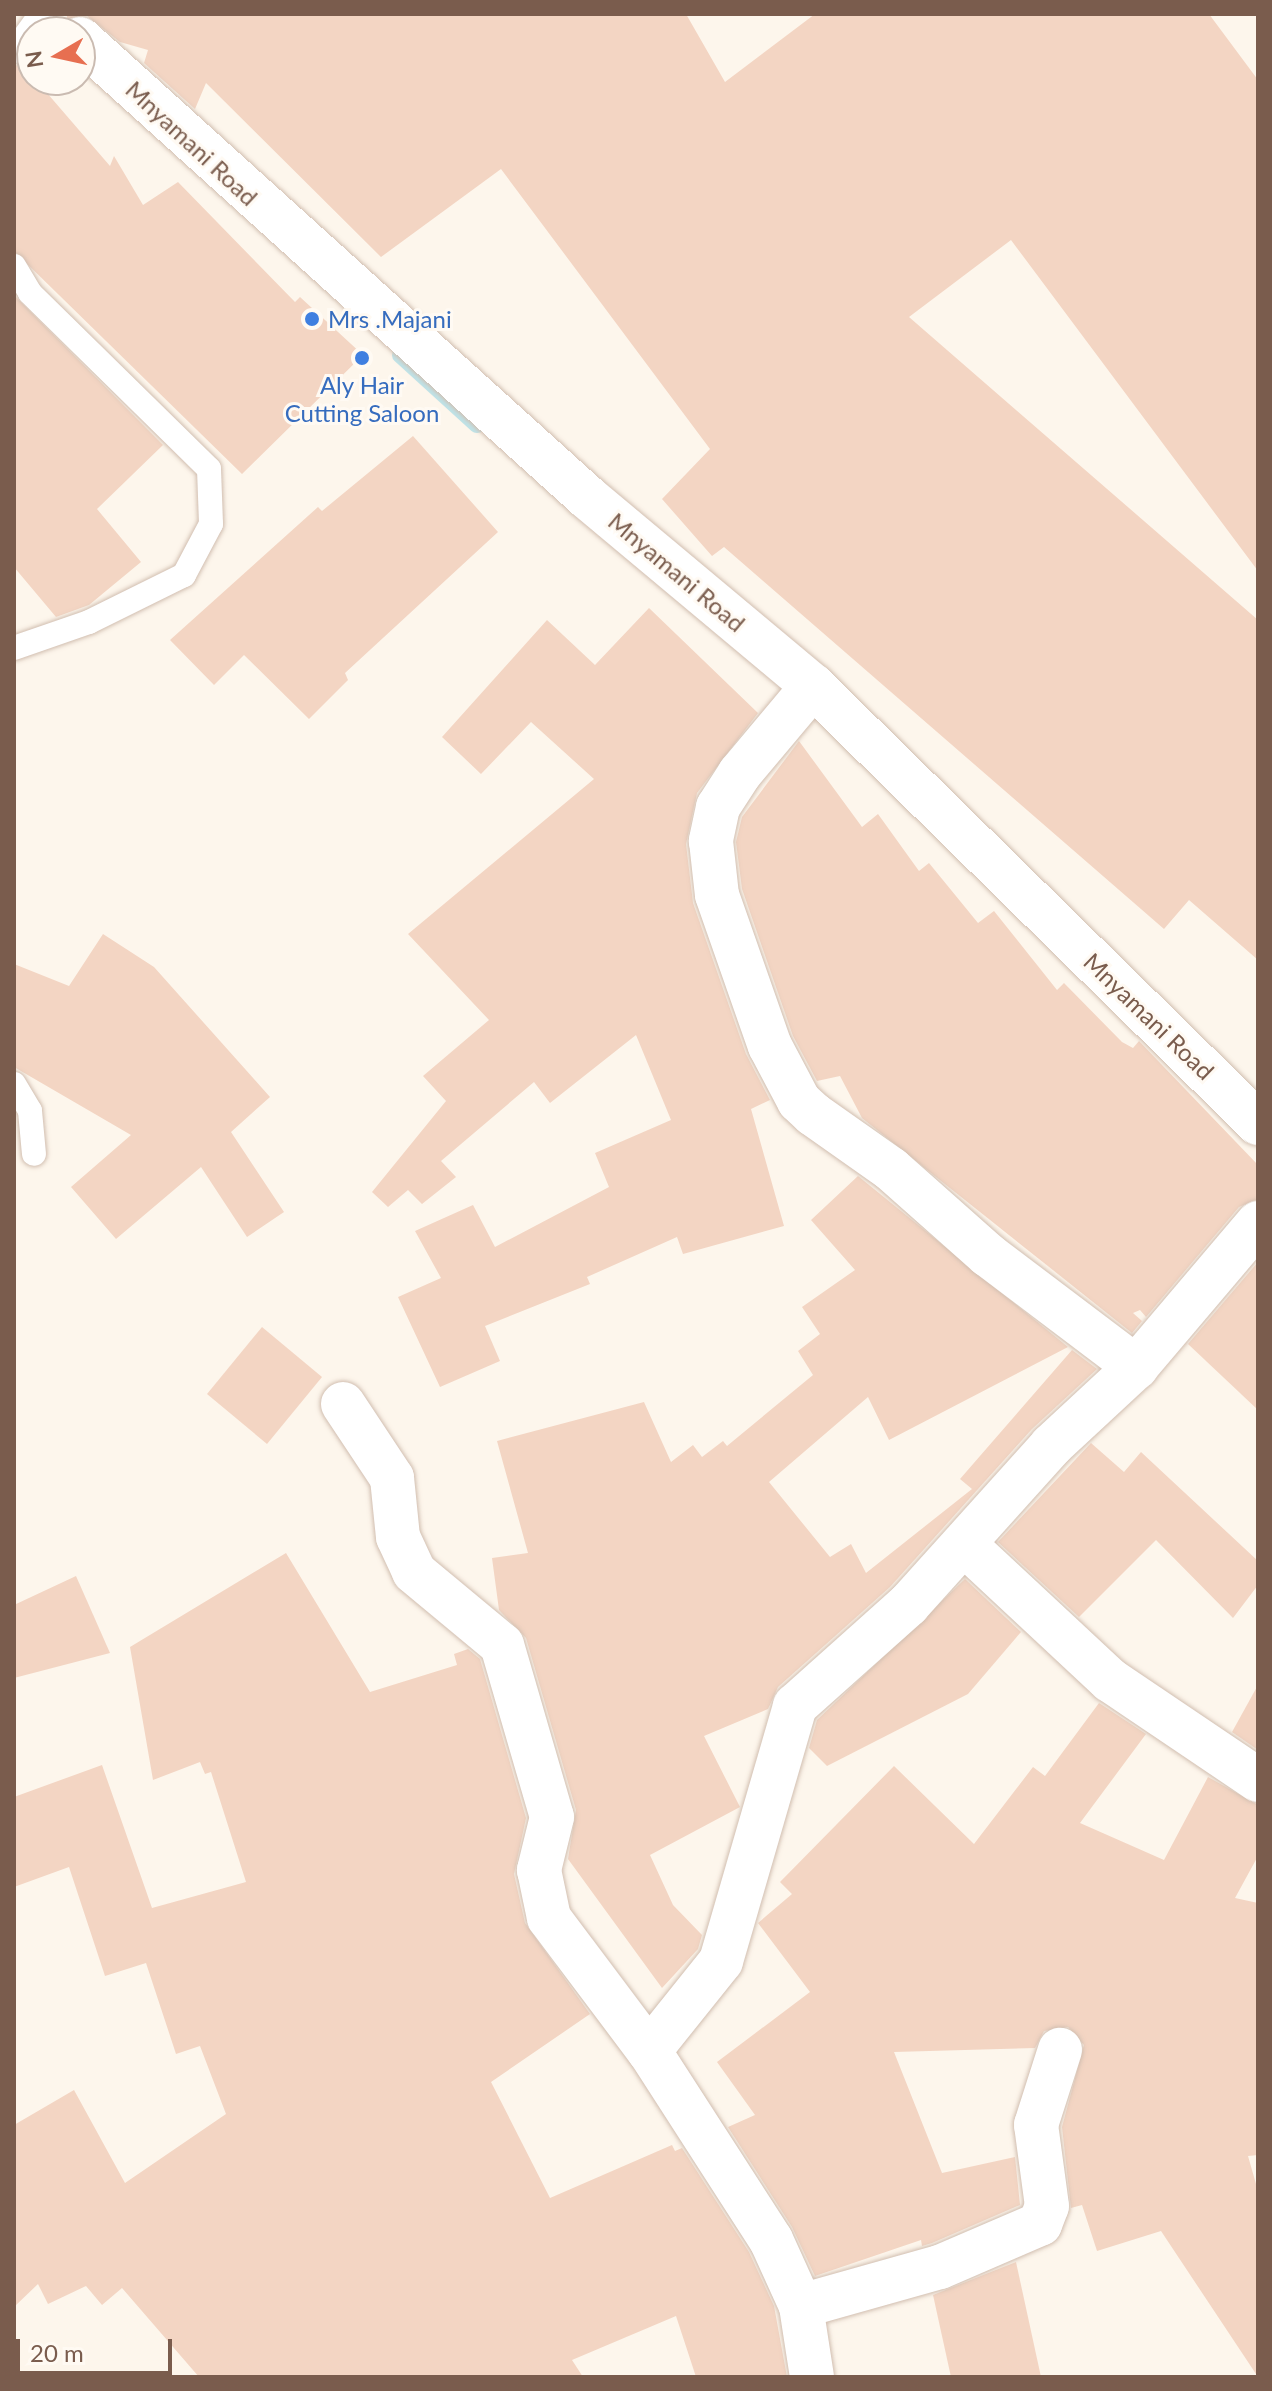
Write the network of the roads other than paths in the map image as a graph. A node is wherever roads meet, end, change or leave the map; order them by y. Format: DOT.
graph roads {
  1 [pos="41,14"];
  2 [pos="14,51"];
  3 [pos="96,53"];
  4 [pos="14,266"];
  5 [pos="14,648"];
  6 [pos="813,686"];
  7 [pos="14,1084"];
  8 [pos="1258,1123"];
  9 [pos="34,1154"];
  10 [pos="1258,1223"];
  11 [pos="1136,1367"];
  12 [pos="343,1404"];
  13 [pos="964,1544"];
  14 [pos="1258,1780"];
  15 [pos="1060,2050"];
  16 [pos="649,2051"];
  17 [pos="801,2306"];
  18 [pos="812,2377"];
  1 -- 2 [label="lane"];
  3 -- 6 [label="street, Mnyamani Road"];
  4 -- 5 [label="lane"];
  6 -- 8 [label="street, Mnyamani Road"];
  6 -- 11 [label="street"];
  7 -- 9 [label="lane"];
  10 -- 11 [label="street"];
  11 -- 13 [label="street"];
  12 -- 16 [label="street"];
  13 -- 14 [label="street"];
  13 -- 16 [label="street"];
  15 -- 17 [label="street"];
  16 -- 17 [label="street"];
  17 -- 18 [label="street"];
}
